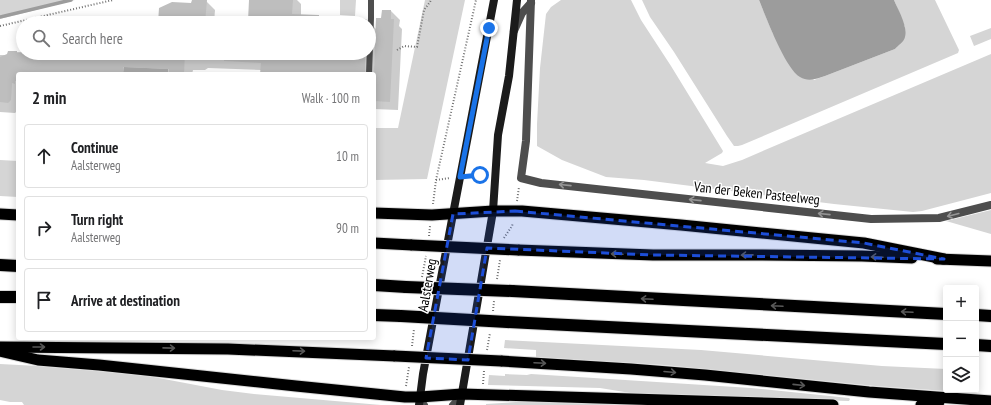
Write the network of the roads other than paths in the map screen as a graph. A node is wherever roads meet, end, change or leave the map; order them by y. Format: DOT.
graph roads {
  1 [pos="371,0"];
  2 [pos="494,0"];
  3 [pos="517,0"];
  4 [pos="531,1"];
  5 [pos="371,16"];
  6 [pos="513,34"];
  7 [pos="369,60"];
  8 [pos="368,72"];
  9 [pos="991,205"];
  10 [pos="493,211"];
  11 [pos="376,213"];
  12 [pos="0,214"];
  13 [pos="16,214"];
  14 [pos="453,214"];
  15 [pos="376,243"];
  16 [pos="944,259"];
  17 [pos="991,261"];
  18 [pos="0,265"];
  19 [pos="16,266"];
  20 [pos="376,285"];
  21 [pos="0,297"];
  22 [pos="16,297"];
  23 [pos="943,314"];
  24 [pos="376,315"];
  25 [pos="979,315"];
  26 [pos="991,316"];
  27 [pos="943,344"];
  28 [pos="979,345"];
  29 [pos="991,346"];
  30 [pos="0,347"];
  31 [pos="0,351"];
  32 [pos="956,399"];
  33 [pos="461,400"];
  34 [pos="991,401"];
  35 [pos="422,402"];
  36 [pos="452,405"];
  37 [pos="833,405"];
  38 [pos="921,405"];
  1 -- 5 [label="lane"];
  2 -- 14 [label="main road, Aalsterweg"];
  3 -- 6 [label="main road"];
  4 -- 6 [label="street"];
  9 -- 4 [label="street, Van der Beken Pasteelweg, one-way"];
  6 -- 10 [label="main road"];
  7 -- 8 [label="lane"];
  10 -- 14 [label="highway"];
  10 -- 16 [label="highway"];
  10 -- 33 [label="main road"];
  11 -- 14 [label="highway"];
  12 -- 13 [label="highway"];
  14 -- 35 [label="main road, Aalsterweg"];
  16 -- 15 [label="highway, one-way, bridge"];
  16 -- 17 [label="highway"];
  18 -- 19 [label="highway"];
  23 -- 20 [label="highway, one-way, bridge"];
  21 -- 22 [label="highway"];
  24 -- 27 [label="highway, bridge"];
  25 -- 26 [label="highway"];
  28 -- 29 [label="highway"];
  30 -- 32 [label="highway, one-way, bridge"];
  31 -- 35 [label="highway"];
  32 -- 34 [label="highway"];
  32 -- 38 [label="highway"];
  33 -- 35 [label="highway"];
  33 -- 36 [label="lane"];
  33 -- 37 [label="highway"];
}
